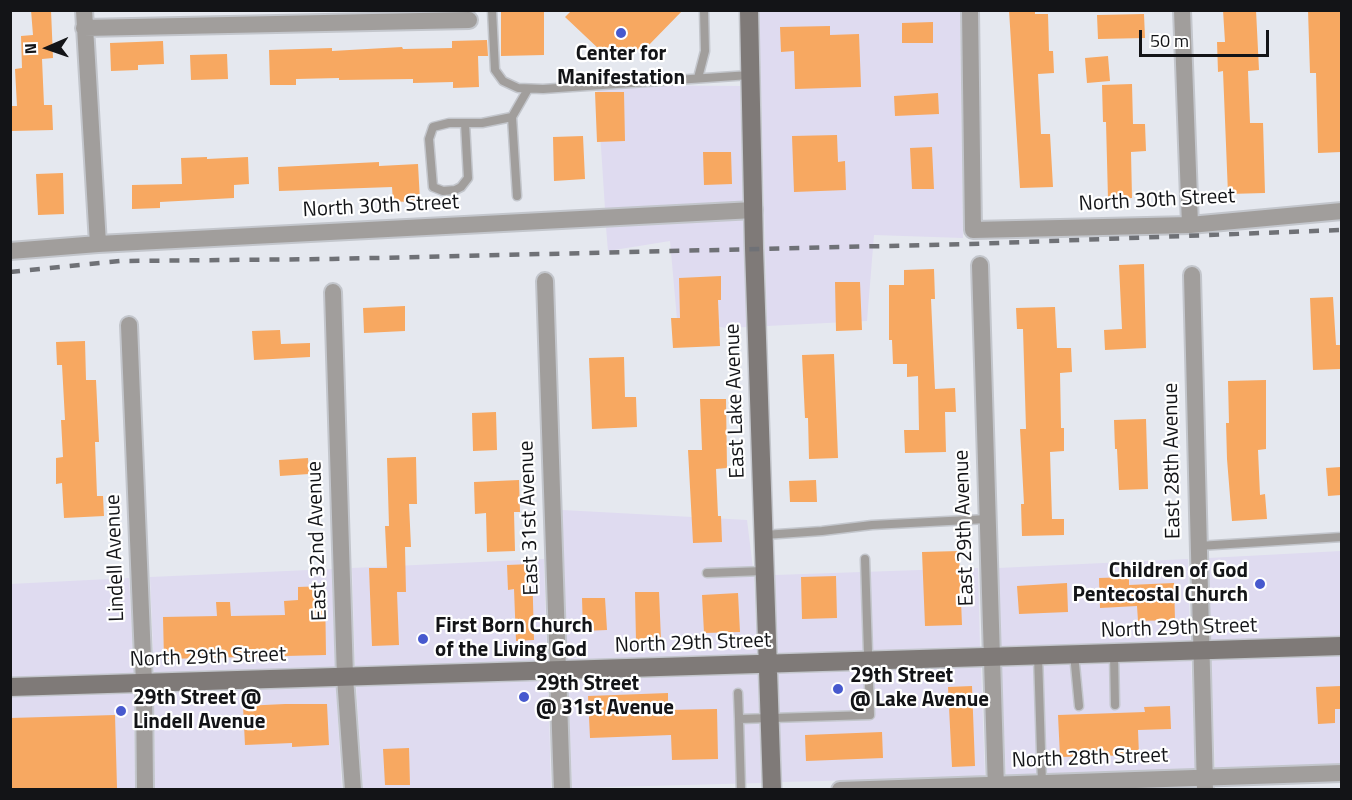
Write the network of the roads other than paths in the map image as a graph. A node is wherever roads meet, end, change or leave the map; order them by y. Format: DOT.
graph roads {
  1 [pos="84,10"];
  2 [pos="492,10"];
  3 [pos="704,10"];
  4 [pos="749,10"];
  5 [pos="970,10"];
  6 [pos="1182,10"];
  7 [pos="469,20"];
  8 [pos="84,28"];
  9 [pos="750,75"];
  10 [pos="698,78"];
  11 [pos="528,88"];
  12 [pos="512,117"];
  13 [pos="465,123"];
  14 [pos="517,196"];
  15 [pos="754,210"];
  16 [pos="1341,210"];
  17 [pos="1190,225"];
  18 [pos="98,244"];
  19 [pos="10,251"];
  20 [pos="980,265"];
  21 [pos="1192,275"];
  22 [pos="545,281"];
  23 [pos="333,292"];
  24 [pos="129,325"];
  25 [pos="987,519"];
  26 [pos="763,535"];
  27 [pos="1341,537"];
  28 [pos="1198,546"];
  29 [pos="865,559"];
  30 [pos="765,571"];
  31 [pos="707,573"];
  32 [pos="1341,646"];
  33 [pos="1200,651"];
  34 [pos="1114,653"];
  35 [pos="1074,654"];
  36 [pos="1038,656"];
  37 [pos="991,657"];
  38 [pos="868,661"];
  39 [pos="767,664"];
  40 [pos="558,671"];
  41 [pos="345,677"];
  42 [pos="144,683"];
  43 [pos="10,687"];
  44 [pos="738,693"];
  45 [pos="1115,705"];
  46 [pos="1079,706"];
  47 [pos="739,718"];
  48 [pos="769,718"];
  49 [pos="1341,773"];
  50 [pos="1205,783"];
  51 [pos="1042,784"];
  52 [pos="996,788"];
  53 [pos="145,789"];
  54 [pos="352,789"];
  55 [pos="561,789"];
  56 [pos="741,789"];
  57 [pos="771,789"];
  58 [pos="840,789"];
  1 -- 8 [label="street"];
  2 -- 11 [label="lane"];
  3 -- 10 [label="lane"];
  4 -- 9 [label="street, East Lake Avenue"];
  5 -- 17 [label="street, North 30th Street"];
  6 -- 17 [label="street"];
  7 -- 8 [label="street"];
  8 -- 18 [label="street"];
  9 -- 10 [label="lane"];
  9 -- 15 [label="street, East Lake Avenue"];
  10 -- 11 [label="lane"];
  11 -- 12 [label="lane"];
  12 -- 13 [label="lane"];
  12 -- 14 [label="lane"];
  13 -- 13 [label="lane"];
  15 -- 18 [label="street, North 30th Street"];
  15 -- 26 [label="street, East Lake Avenue"];
  16 -- 17 [label="street, North 30th Street"];
  18 -- 19 [label="street, North 30th Street"];
  20 -- 25 [label="street, East 29th Avenue"];
  21 -- 28 [label="street, East 28th Avenue"];
  22 -- 40 [label="street, East 31st Avenue"];
  23 -- 41 [label="street, East 32nd Avenue"];
  24 -- 42 [label="street, Lindell Avenue"];
  25 -- 26 [label="lane"];
  25 -- 37 [label="street, East 29th Avenue"];
  26 -- 30 [label="street, East Lake Avenue"];
  27 -- 28 [label="lane"];
  28 -- 33 [label="street, East 28th Avenue"];
  29 -- 38 [label="lane"];
  30 -- 31 [label="lane"];
  30 -- 39 [label="street, East Lake Avenue"];
  32 -- 33 [label="street, North 29th Street"];
  33 -- 34 [label="street, North 29th Street"];
  33 -- 50 [label="street, East 28th Avenue"];
  34 -- 35 [label="street, North 29th Street"];
  34 -- 45 [label="lane"];
  35 -- 36 [label="street, North 29th Street"];
  35 -- 46 [label="lane"];
  36 -- 37 [label="street, North 29th Street"];
  36 -- 51 [label="lane"];
  37 -- 38 [label="street, North 29th Street"];
  37 -- 52 [label="street, East 29th Avenue"];
  38 -- 39 [label="street, North 29th Street"];
  38 -- 48 [label="lane"];
  39 -- 40 [label="street, North 29th Street"];
  39 -- 48 [label="street, East Lake Avenue"];
  40 -- 41 [label="street, North 29th Street"];
  40 -- 55 [label="street, East 31st Avenue"];
  41 -- 42 [label="street, North 29th Street"];
  41 -- 54 [label="street, East 32nd Avenue"];
  42 -- 43 [label="street, North 29th Street"];
  42 -- 53 [label="street, Lindell Avenue"];
  44 -- 47 [label="lane"];
  47 -- 48 [label="lane"];
  47 -- 56 [label="lane"];
  48 -- 57 [label="street, East Lake Avenue"];
  49 -- 50 [label="street, North 28th Street"];
  50 -- 51 [label="street, North 28th Street"];
  51 -- 52 [label="street, North 28th Street"];
  52 -- 58 [label="street, North 28th Street"];
}
